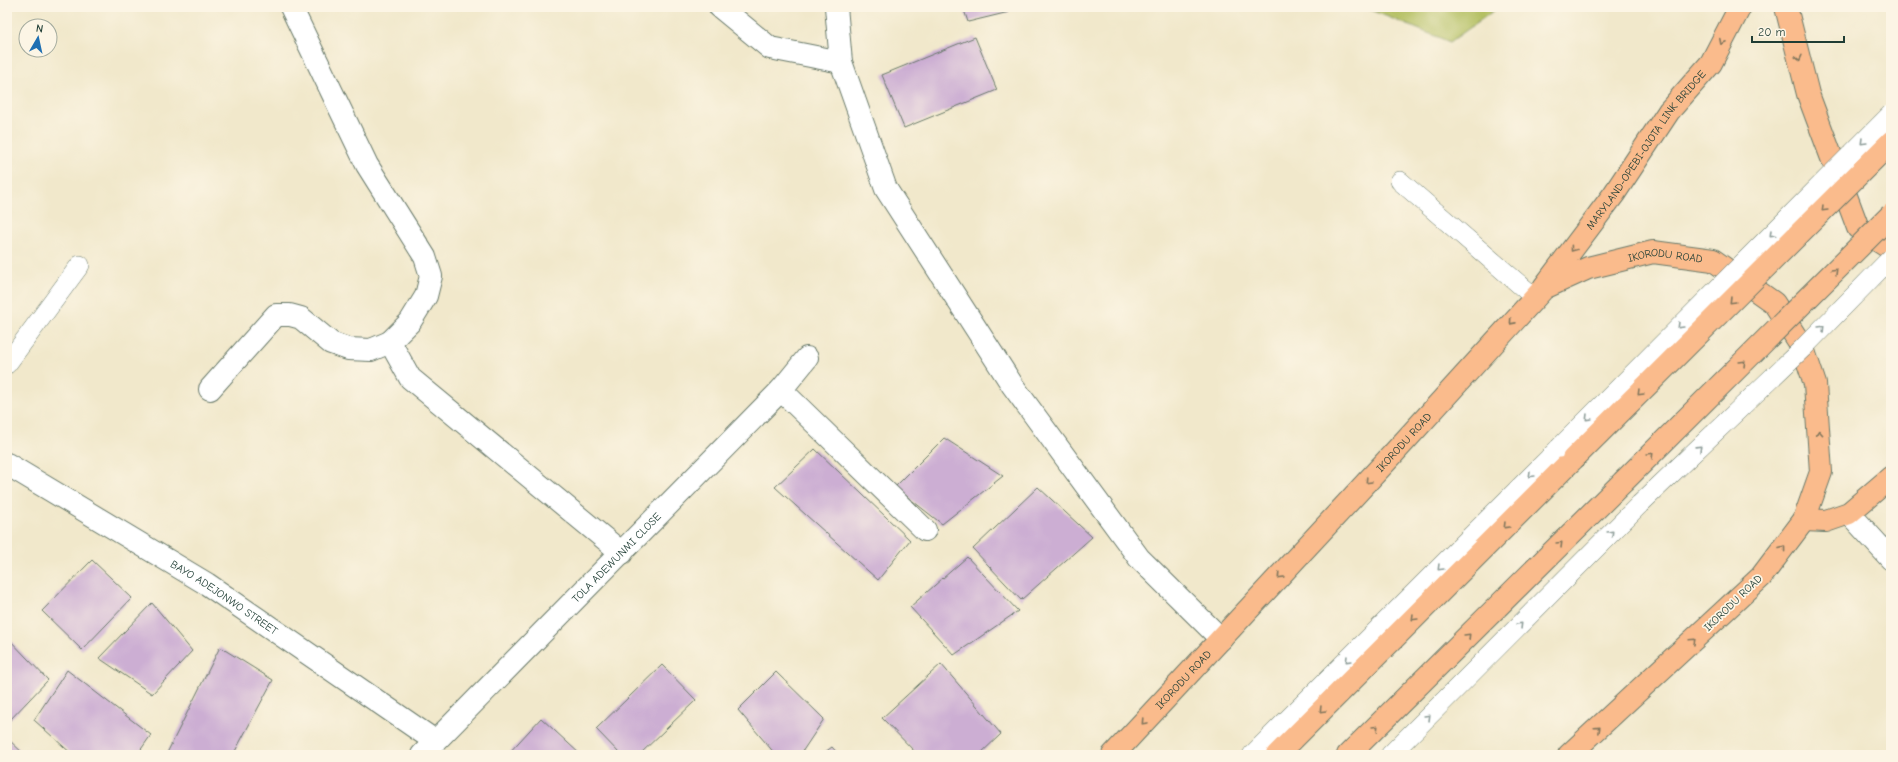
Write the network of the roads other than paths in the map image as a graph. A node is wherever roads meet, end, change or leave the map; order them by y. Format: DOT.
graph roads {
  1 [pos="290,7"];
  2 [pos="720,7"];
  3 [pos="836,7"];
  4 [pos="1740,7"];
  5 [pos="1786,7"];
  6 [pos="841,62"];
  7 [pos="1891,114"];
  8 [pos="1891,142"];
  9 [pos="1400,181"];
  10 [pos="1891,215"];
  11 [pos="1891,249"];
  12 [pos="1891,258"];
  13 [pos="80,265"];
  14 [pos="1539,293"];
  15 [pos="390,342"];
  16 [pos="1803,348"];
  17 [pos="807,358"];
  18 [pos="7,364"];
  19 [pos="210,389"];
  20 [pos="781,390"];
  21 [pos="1566,453"];
  22 [pos="7,464"];
  23 [pos="1891,478"];
  24 [pos="1849,513"];
  25 [pos="1804,520"];
  26 [pos="925,530"];
  27 [pos="622,553"];
  28 [pos="1891,559"];
  29 [pos="1221,639"];
  30 [pos="428,748"];
  31 [pos="1113,755"];
  32 [pos="1252,755"];
  33 [pos="1277,755"];
  34 [pos="1348,755"];
  35 [pos="1390,755"];
  36 [pos="1569,755"];
  1 -- 15 [label="street"];
  2 -- 6 [label="street"];
  3 -- 6 [label="street"];
  4 -- 14 [label="main road, MARYLAND-OPEBI-OJOTA LINK BRIDGE, one-way"];
  5 -- 11 [label="main road, one-way"];
  6 -- 29 [label="street"];
  7 -- 21 [label="lane, one-way, bridge"];
  8 -- 21 [label="main road, one-way, bridge"];
  9 -- 14 [label="lane"];
  34 -- 10 [label="main road, one-way, bridge"];
  16 -- 12 [label="lane, one-way, bridge"];
  13 -- 18 [label="lane"];
  14 -- 16 [label="main road, IKORODU ROAD"];
  14 -- 29 [label="main road, IKORODU ROAD, one-way"];
  15 -- 19 [label="street"];
  15 -- 27 [label="street"];
  25 -- 16 [label="main road, IKORODU ROAD, one-way"];
  35 -- 16 [label="lane, one-way, bridge"];
  17 -- 20 [label="street, TOLA ADEWUNMI CLOSE"];
  20 -- 26 [label="street"];
  20 -- 27 [label="street, TOLA ADEWUNMI CLOSE"];
  21 -- 32 [label="lane, one-way"];
  21 -- 33 [label="main road, one-way"];
  22 -- 30 [label="street, BAYO ADEJONWO STREET"];
  23 -- 24 [label="main road"];
  24 -- 25 [label="main road"];
  24 -- 28 [label="street"];
  36 -- 25 [label="main road, IKORODU ROAD, one-way"];
  27 -- 30 [label="street, TOLA ADEWUNMI CLOSE"];
  29 -- 31 [label="main road, IKORODU ROAD, one-way"];
}
